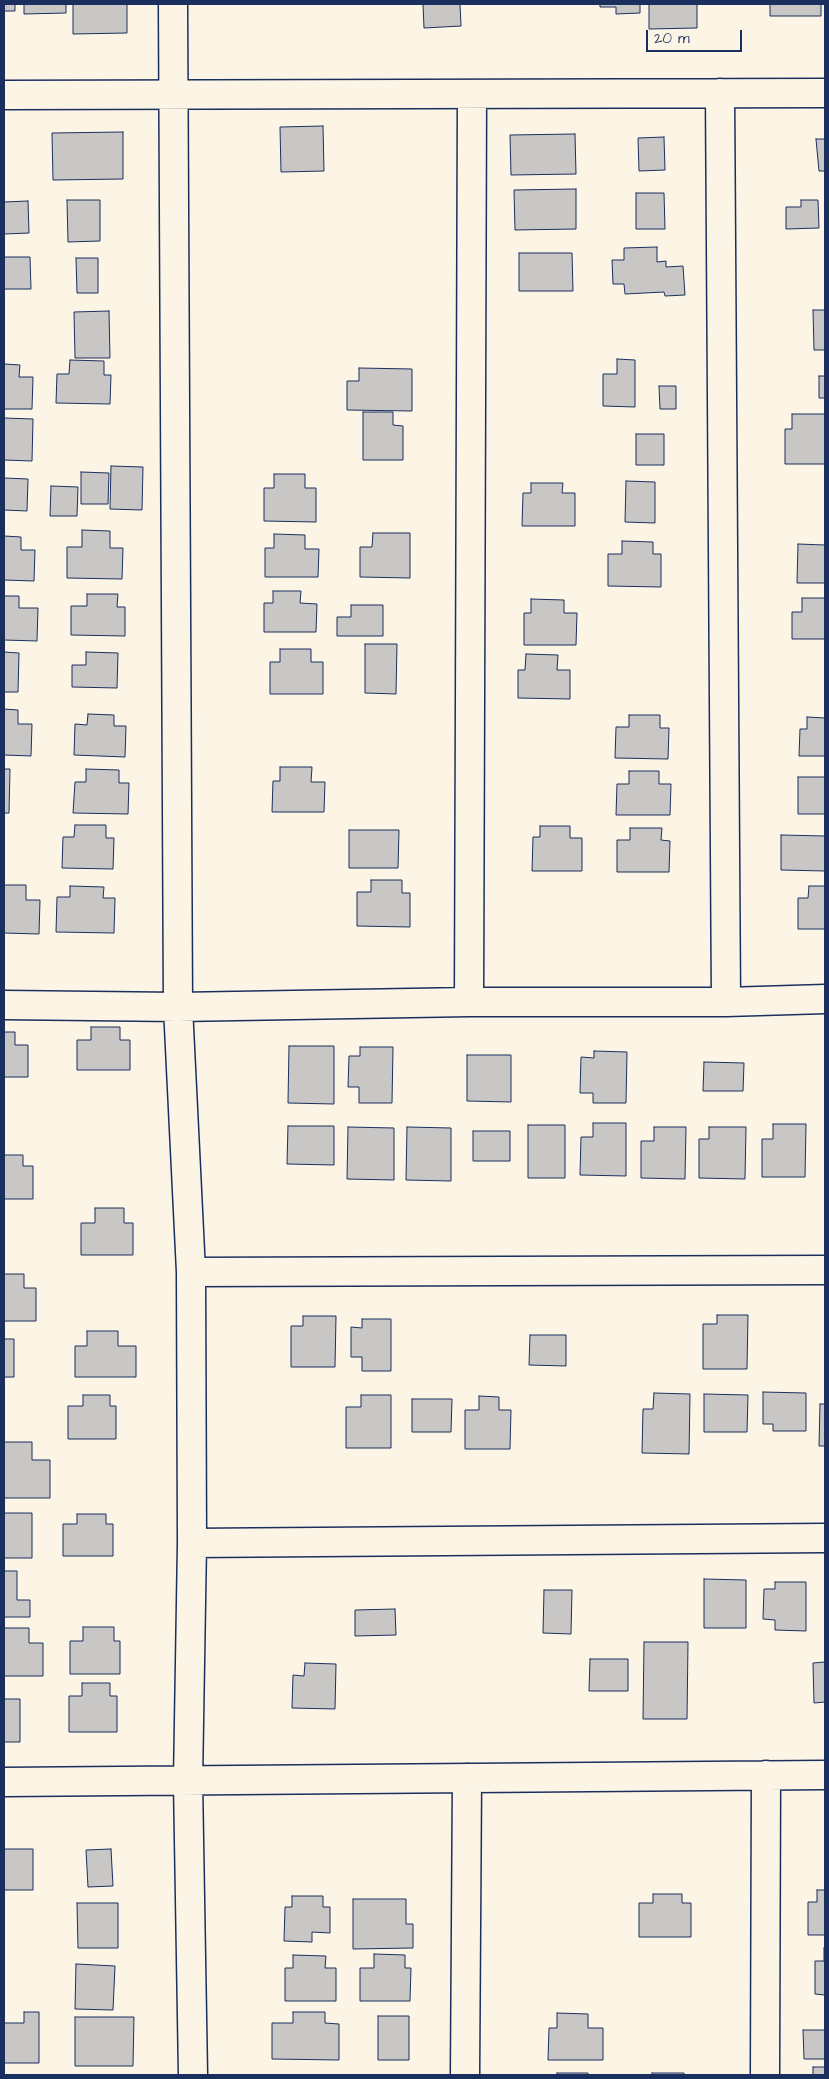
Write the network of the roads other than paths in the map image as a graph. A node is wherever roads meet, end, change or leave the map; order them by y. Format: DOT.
graph roads {
  1 [pos="173,4"];
  2 [pos="720,93"];
  3 [pos="825,93"];
  4 [pos="472,94"];
  5 [pos="174,95"];
  6 [pos="4,96"];
  7 [pos="825,1000"];
  8 [pos="469,1002"];
  9 [pos="726,1002"];
  10 [pos="4,1005"];
  11 [pos="178,1007"];
  12 [pos="825,1270"];
  13 [pos="191,1272"];
  14 [pos="825,1538"];
  15 [pos="192,1543"];
  16 [pos="825,1775"];
  17 [pos="766,1776"];
  18 [pos="466,1778"];
  19 [pos="188,1781"];
  20 [pos="4,1782"];
  21 [pos="194,2075"];
  22 [pos="465,2075"];
  23 [pos="765,2075"];
  1 -- 5 [label="street"];
  2 -- 3 [label="street"];
  2 -- 4 [label="street"];
  2 -- 9 [label="street"];
  4 -- 5 [label="street"];
  4 -- 8 [label="street"];
  5 -- 6 [label="street"];
  5 -- 11 [label="street"];
  7 -- 9 [label="street"];
  8 -- 9 [label="street"];
  8 -- 11 [label="street"];
  10 -- 11 [label="street"];
  11 -- 13 [label="street"];
  12 -- 13 [label="street"];
  13 -- 15 [label="street"];
  14 -- 15 [label="street"];
  15 -- 19 [label="street"];
  16 -- 17 [label="street"];
  17 -- 18 [label="street"];
  17 -- 23 [label="street"];
  18 -- 19 [label="street"];
  18 -- 22 [label="street"];
  19 -- 20 [label="street"];
  19 -- 21 [label="street"];
}
